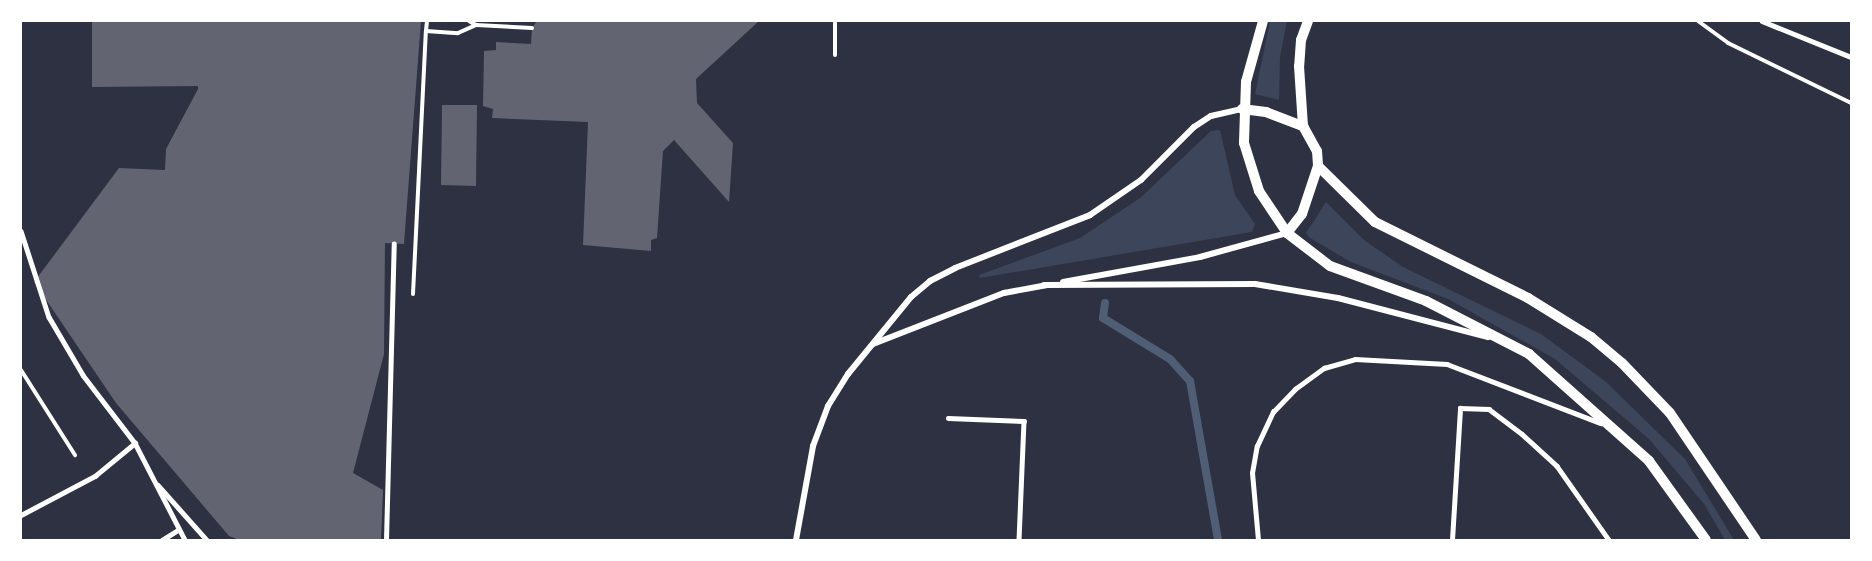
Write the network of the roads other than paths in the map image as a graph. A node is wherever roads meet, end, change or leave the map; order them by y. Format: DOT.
graph roads {
  1 [pos="1263,21"];
  2 [pos="1308,21"];
  3 [pos="1762,21"];
  4 [pos="1851,57"];
  5 [pos="1242,110"];
  6 [pos="1303,126"];
  7 [pos="1318,166"];
  8 [pos="21,231"];
  9 [pos="1287,233"];
  10 [pos="394,244"];
  11 [pos="1044,285"];
  12 [pos="1508,342"];
  13 [pos="872,344"];
  14 [pos="948,418"];
  15 [pos="1616,429"];
  16 [pos="135,443"];
  17 [pos="154,480"];
  18 [pos="21,515"];
  19 [pos="178,530"];
  20 [pos="162,540"];
  21 [pos="185,540"];
  22 [pos="207,540"];
  23 [pos="386,540"];
  24 [pos="796,540"];
  25 [pos="1019,540"];
  26 [pos="1258,540"];
  27 [pos="1452,540"];
  28 [pos="1609,540"];
  29 [pos="1706,540"];
  30 [pos="1756,540"];
  1 -- 5 [label="street"];
  2 -- 6 [label="street"];
  3 -- 4 [label="lane"];
  5 -- 6 [label="street"];
  5 -- 9 [label="street"];
  5 -- 13 [label="street"];
  6 -- 7 [label="street"];
  7 -- 9 [label="street"];
  7 -- 30 [label="street"];
  8 -- 16 [label="lane"];
  9 -- 11 [label="street"];
  9 -- 12 [label="street"];
  10 -- 23 [label="lane"];
  11 -- 12 [label="street"];
  11 -- 13 [label="street"];
  12 -- 15 [label="street"];
  13 -- 24 [label="street"];
  14 -- 25 [label="lane"];
  15 -- 26 [label="lane"];
  15 -- 29 [label="street"];
  16 -- 17 [label="lane"];
  16 -- 18 [label="lane"];
  17 -- 19 [label="lane"];
  17 -- 22 [label="lane"];
  19 -- 20 [label="lane"];
  19 -- 21 [label="lane"];
  27 -- 28 [label="lane"];
}
